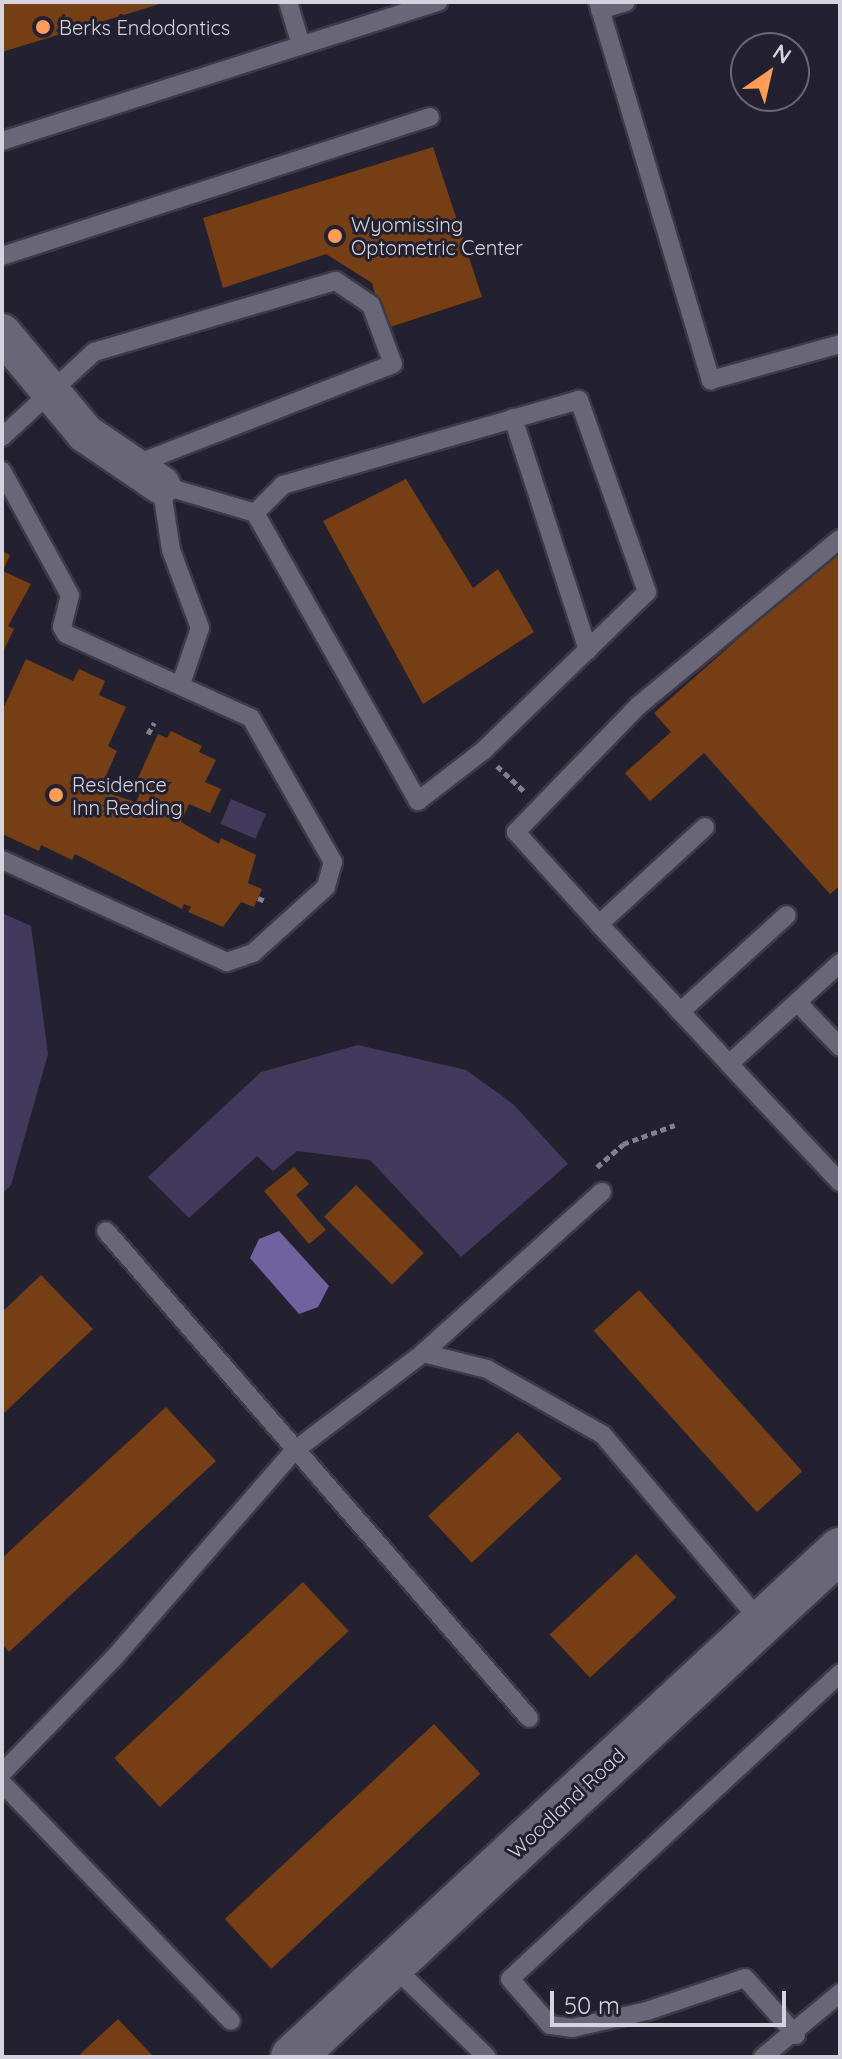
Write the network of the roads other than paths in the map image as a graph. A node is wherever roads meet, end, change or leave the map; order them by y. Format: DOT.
graph roads {
  1 [pos="288,2"];
  2 [pos="438,2"];
  3 [pos="626,2"];
  4 [pos="599,6"];
  5 [pos="301,45"];
  6 [pos="430,117"];
  7 [pos="2,141"];
  8 [pos="2,256"];
  9 [pos="2,333"];
  10 [pos="840,344"];
  11 [pos="49,394"];
  12 [pos="513,418"];
  13 [pos="2,437"];
  14 [pos="2,471"];
  15 [pos="145,476"];
  16 [pos="255,513"];
  17 [pos="840,539"];
  18 [pos="588,650"];
  19 [pos="181,684"];
  20 [pos="705,827"];
  21 [pos="2,860"];
  22 [pos="787,915"];
  23 [pos="599,924"];
  24 [pos="840,963"];
  25 [pos="797,1002"];
  26 [pos="680,1012"];
  27 [pos="840,1047"];
  28 [pos="729,1064"];
  29 [pos="840,1182"];
  30 [pos="602,1192"];
  31 [pos="106,1231"];
  32 [pos="423,1353"];
  33 [pos="294,1451"];
  34 [pos="840,1550"];
  35 [pos="762,1623"];
  36 [pos="840,1673"];
  37 [pos="529,1718"];
  38 [pos="2,1773"];
  39 [pos="2,1783"];
  40 [pos="392,1965"];
  41 [pos="840,1993"];
  42 [pos="231,2021"];
  43 [pos="796,2035"];
  44 [pos="293,2057"];
  45 [pos="487,2057"];
  46 [pos="763,2057"];
  1 -- 5 [label="lane"];
  2 -- 5 [label="lane"];
  3 -- 4 [label="lane"];
  4 -- 10 [label="lane"];
  5 -- 7 [label="lane"];
  6 -- 8 [label="lane"];
  9 -- 11 [label="street"];
  11 -- 13 [label="lane"];
  11 -- 15 [label="street"];
  11 -- 15 [label="lane"];
  12 -- 16 [label="lane"];
  12 -- 18 [label="lane"];
  12 -- 18 [label="lane"];
  14 -- 19 [label="lane"];
  15 -- 16 [label="lane"];
  15 -- 19 [label="lane"];
  16 -- 18 [label="lane"];
  17 -- 23 [label="lane"];
  19 -- 21 [label="lane"];
  20 -- 23 [label="lane"];
  22 -- 26 [label="lane"];
  23 -- 26 [label="lane"];
  24 -- 25 [label="lane"];
  25 -- 27 [label="lane"];
  25 -- 28 [label="lane"];
  26 -- 28 [label="lane"];
  28 -- 29 [label="lane"];
  30 -- 32 [label="lane"];
  31 -- 33 [label="lane"];
  32 -- 33 [label="lane"];
  32 -- 35 [label="lane"];
  33 -- 37 [label="lane"];
  33 -- 38 [label="lane"];
  34 -- 35 [label="main road, Woodland Road"];
  35 -- 40 [label="main road, Woodland Road"];
  36 -- 43 [label="lane"];
  39 -- 42 [label="lane"];
  40 -- 44 [label="main road, Woodland Road"];
  40 -- 45 [label="lane"];
  41 -- 43 [label="lane"];
  43 -- 46 [label="lane"];
}
